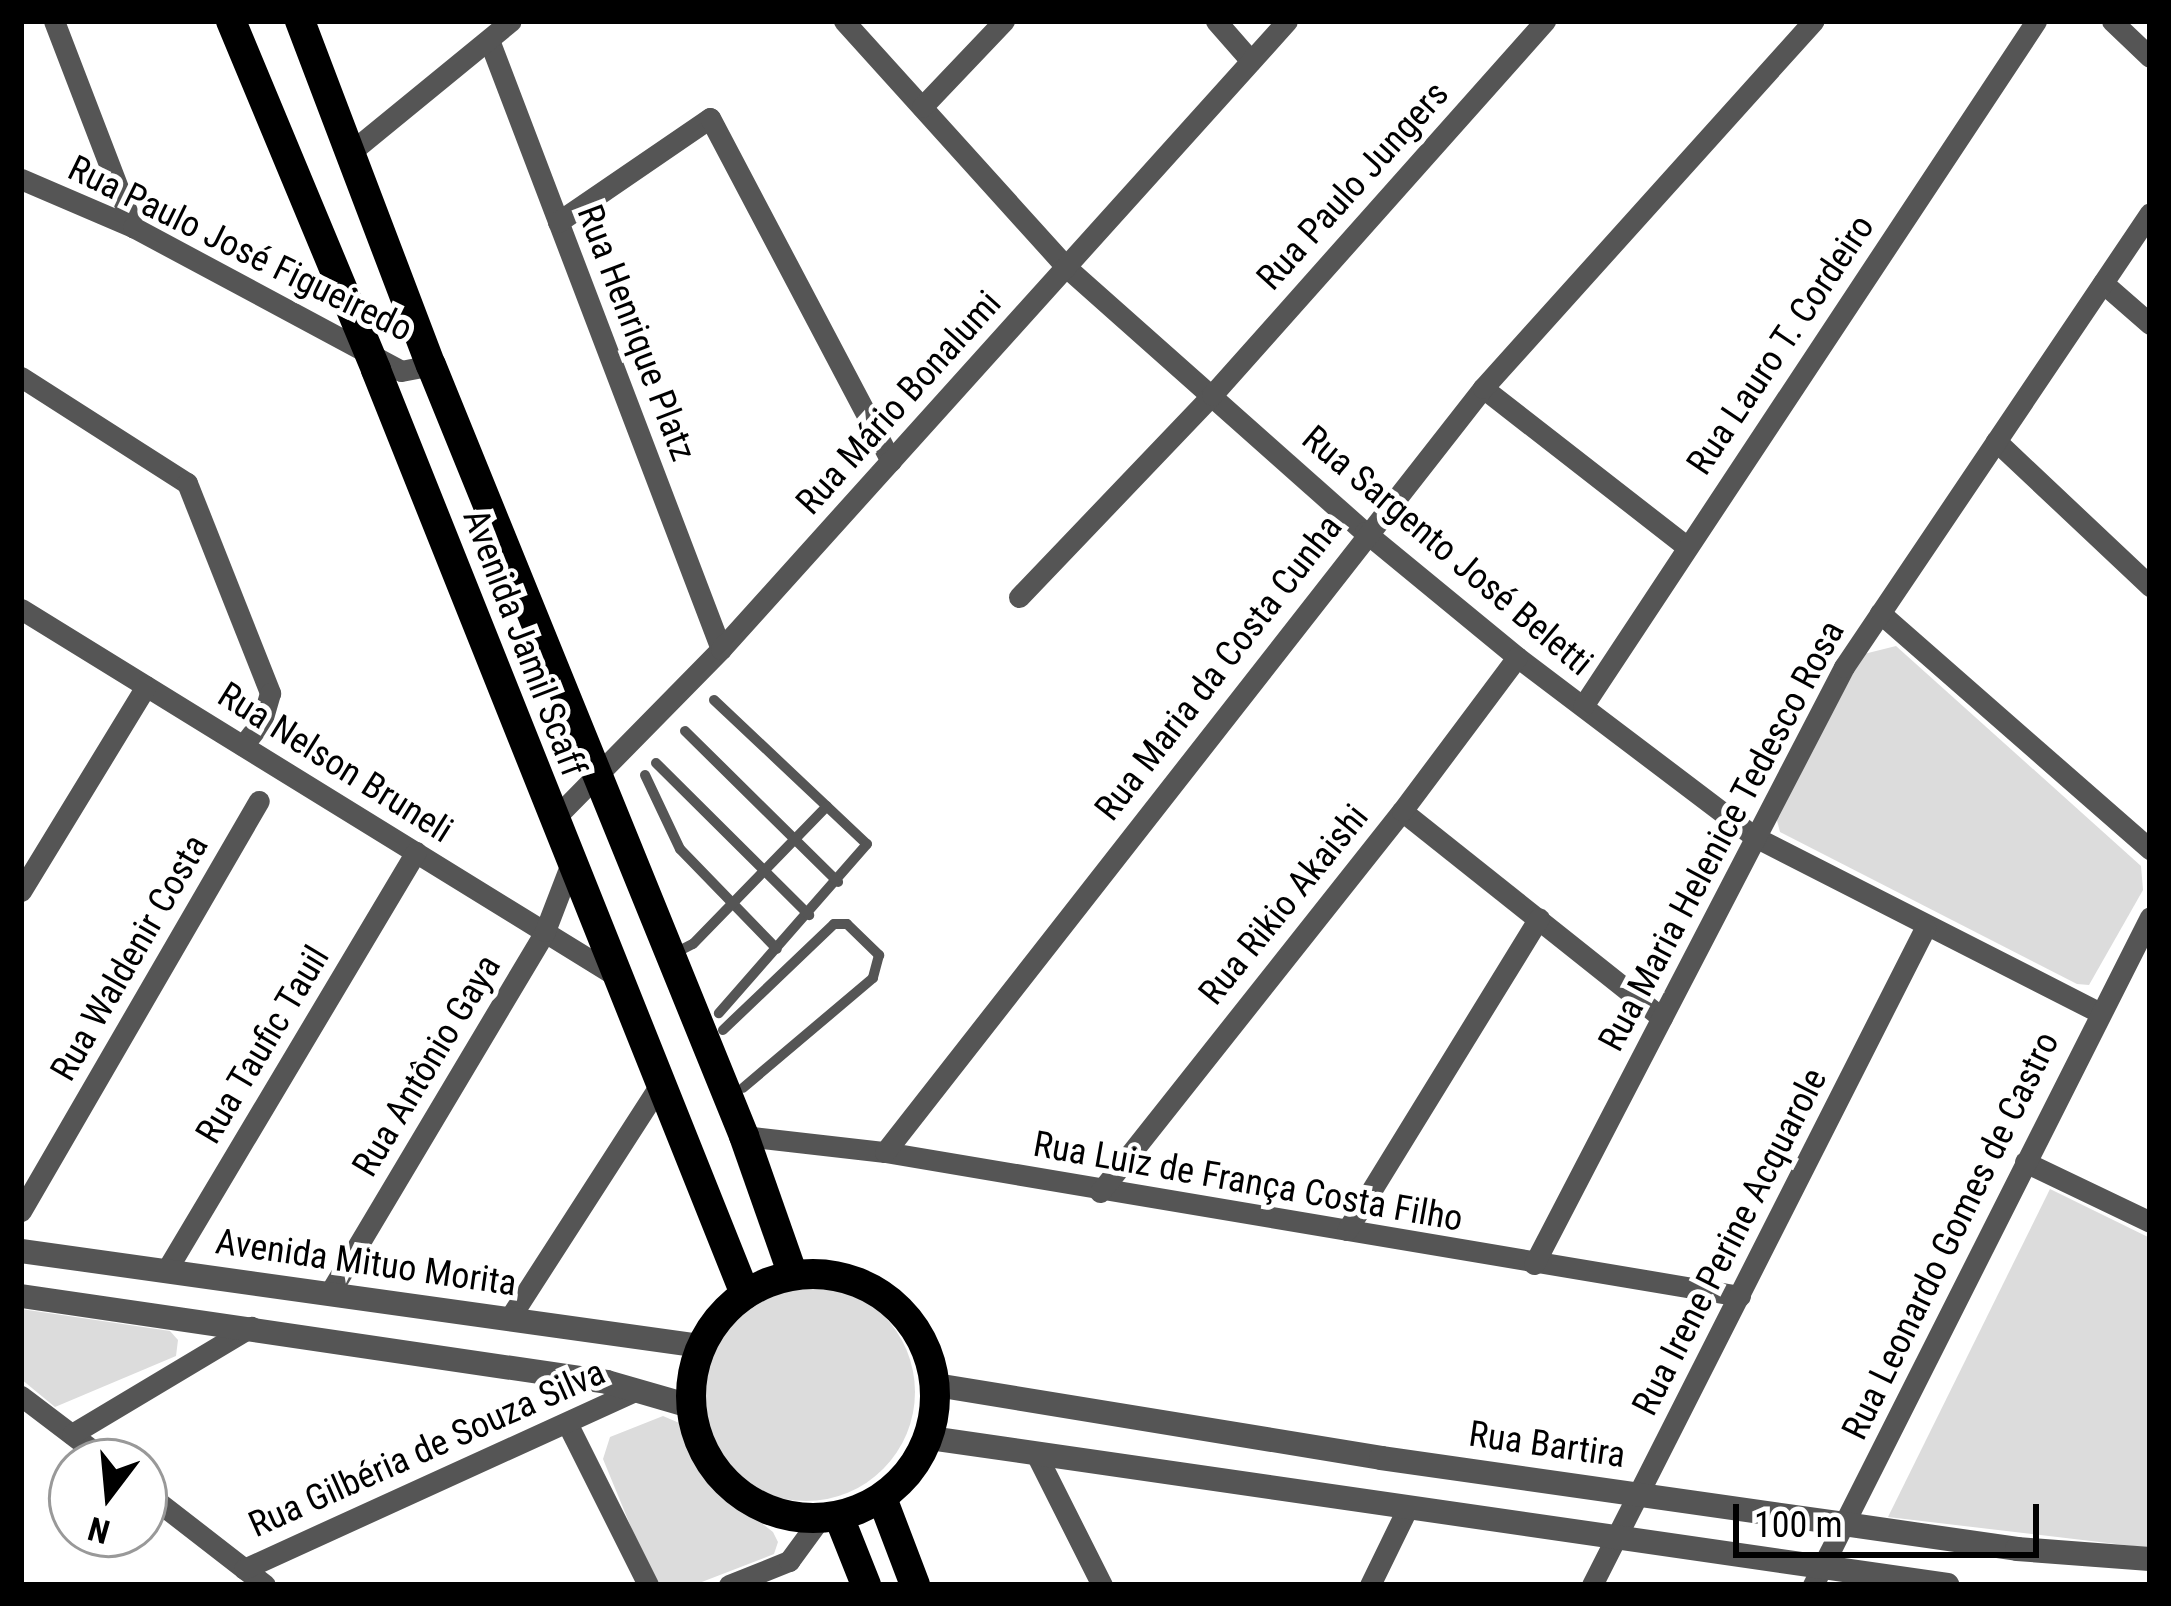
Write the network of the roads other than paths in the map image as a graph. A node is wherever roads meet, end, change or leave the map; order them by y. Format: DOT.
graph roads {
  1 [pos="53,21"];
  2 [pos="231,21"];
  3 [pos="300,21"];
  4 [pos="511,21"];
  5 [pos="844,21"];
  6 [pos="1004,21"];
  7 [pos="1216,21"];
  8 [pos="1287,21"];
  9 [pos="1544,21"];
  10 [pos="1813,21"];
  11 [pos="2036,21"];
  12 [pos="2112,21"];
  13 [pos="489,40"];
  14 [pos="2150,57"];
  15 [pos="1251,62"];
  16 [pos="922,107"];
  17 [pos="352,151"];
  18 [pos="21,179"];
  19 [pos="2150,213"];
  20 [pos="558,222"];
  21 [pos="133,227"];
  22 [pos="1066,267"];
  23 [pos="2103,283"];
  24 [pos="2150,324"];
  25 [pos="362,347"];
  26 [pos="431,365"];
  27 [pos="21,377"];
  28 [pos="1483,388"];
  29 [pos="1211,394"];
  30 [pos="1996,441"];
  31 [pos="891,460"];
  32 [pos="1365,532"];
  33 [pos="1686,547"];
  34 [pos="2150,586"];
  35 [pos="1019,597"];
  36 [pos="21,609"];
  37 [pos="1880,613"];
  38 [pos="722,649"];
  39 [pos="1517,657"];
  40 [pos="146,686"];
  41 [pos="714,700"];
  42 [pos="1582,706"];
  43 [pos="685,731"];
  44 [pos="242,745"];
  45 [pos="656,763"];
  46 [pos="596,773"];
  47 [pos="645,775"];
  48 [pos="259,801"];
  49 [pos="827,806"];
  50 [pos="1402,811"];
  51 [pos="552,820"];
  52 [pos="1755,837"];
  53 [pos="793,839"];
  54 [pos="2150,849"];
  55 [pos="416,852"];
  56 [pos="570,866"];
  57 [pos="762,871"];
  58 [pos="838,882"];
  59 [pos="21,890"];
  60 [pos="732,904"];
  61 [pos="809,915"];
  62 [pos="2150,917"];
  63 [pos="1539,918"];
  64 [pos="1925,928"];
  65 [pos="545,931"];
  66 [pos="777,949"];
  67 [pos="670,955"];
  68 [pos="614,974"];
  69 [pos="2099,1012"];
  70 [pos="719,1013"];
  71 [pos="1662,1018"];
  72 [pos="723,1030"];
  73 [pos="659,1086"];
  74 [pos="743,1088"];
  75 [pos="744,1136"];
  76 [pos="884,1152"];
  77 [pos="2025,1162"];
  78 [pos="1100,1192"];
  79 [pos="21,1211"];
  80 [pos="2150,1222"];
  81 [pos="1347,1230"];
  82 [pos="21,1251"];
  83 [pos="1534,1264"];
  84 [pos="166,1271"];
  85 [pos="793,1275"];
  86 [pos="329,1294"];
  87 [pos="745,1294"];
  88 [pos="21,1296"];
  89 [pos="1740,1296"];
  90 [pos="509,1319"];
  91 [pos="251,1328"];
  92 [pos="701,1346"];
  93 [pos="936,1385"];
  94 [pos="638,1390"];
  95 [pos="21,1396"];
  96 [pos="691,1406"];
  97 [pos="567,1423"];
  98 [pos="72,1434"];
  99 [pos="77,1438"];
  100 [pos="930,1438"];
  101 [pos="1036,1454"];
  102 [pos="1640,1495"];
  103 [pos="882,1498"];
  104 [pos="1407,1509"];
  105 [pos="168,1510"];
  106 [pos="829,1518"];
  107 [pos="1844,1524"];
  108 [pos="1618,1537"];
  109 [pos="2150,1559"];
  110 [pos="244,1569"];
  111 [pos="1817,1576"];
  112 [pos="265,1585"];
  113 [pos="648,1585"];
  114 [pos="729,1585"];
  115 [pos="866,1585"];
  116 [pos="916,1585"];
  117 [pos="1102,1585"];
  118 [pos="1370,1585"];
  119 [pos="1592,1585"];
  120 [pos="1947,1585"];
  1 -- 21 [label="street"];
  2 -- 25 [label="main road, Avenida Jamil Scaff"];
  3 -- 17 [label="main road, Avenida Jamil Scaff"];
  4 -- 13 [label="street"];
  5 -- 16 [label="street, Rua Sargento José Beletti"];
  6 -- 16 [label="street"];
  7 -- 15 [label="street"];
  8 -- 15 [label="street, Rua Mário Bonalumi"];
  9 -- 29 [label="street, Rua Paulo Jungers"];
  10 -- 28 [label="street, Rua Maria da Costa Cunha"];
  11 -- 33 [label="street, Rua Lauro T. Cordeiro"];
  12 -- 14 [label="street"];
  13 -- 17 [label="street"];
  13 -- 20 [label="street, Rua Henrique Platz"];
  15 -- 22 [label="street, Rua Mário Bonalumi"];
  16 -- 22 [label="street, Rua Sargento José Beletti"];
  17 -- 26 [label="main road, Avenida Jamil Scaff"];
  18 -- 21 [label="street, Rua Paulo José Figueiredo"];
  19 -- 23 [label="street, Rua Maria Helenice Tedesco Rosa"];
  20 -- 31 [label="street"];
  20 -- 38 [label="street, Rua Henrique Platz"];
  21 -- 25 [label="street, Rua Paulo José Figueiredo"];
  22 -- 29 [label="street, Rua Sargento José Beletti"];
  22 -- 31 [label="street, Rua Mário Bonalumi"];
  23 -- 24 [label="street"];
  23 -- 30 [label="street, Rua Maria Helenice Tedesco Rosa"];
  25 -- 26 [label="street, Rua Paulo José Figueiredo"];
  25 -- 51 [label="main road, Avenida Jamil Scaff"];
  26 -- 46 [label="main road, Avenida Jamil Scaff"];
  27 -- 44 [label="street"];
  28 -- 32 [label="street, Rua Maria da Costa Cunha"];
  28 -- 33 [label="street"];
  29 -- 32 [label="street, Rua Sargento José Beletti"];
  29 -- 35 [label="street, Rua Paulo Jungers"];
  30 -- 34 [label="street"];
  30 -- 37 [label="street, Rua Maria Helenice Tedesco Rosa"];
  31 -- 38 [label="street, Rua Mário Bonalumi"];
  32 -- 39 [label="street, Rua Sargento José Beletti"];
  32 -- 76 [label="street, Rua Maria da Costa Cunha"];
  33 -- 42 [label="street, Rua Lauro T. Cordeiro"];
  36 -- 40 [label="street, Rua Nelson Bruneli"];
  37 -- 52 [label="street, Rua Maria Helenice Tedesco Rosa"];
  37 -- 54 [label="street"];
  38 -- 46 [label="street, Rua Mário Bonalumi"];
  39 -- 42 [label="street, Rua Sargento José Beletti"];
  39 -- 50 [label="street, Rua Rikio Akaishi"];
  40 -- 44 [label="street, Rua Nelson Bruneli"];
  40 -- 59 [label="street"];
  41 -- 49 [label="lane"];
  42 -- 52 [label="street, Rua Sargento José Beletti"];
  43 -- 53 [label="lane"];
  44 -- 55 [label="street, Rua Nelson Bruneli"];
  45 -- 57 [label="lane"];
  46 -- 51 [label="street, Rua Mário Bonalumi"];
  46 -- 67 [label="main road, Avenida Jamil Scaff"];
  47 -- 60 [label="lane"];
  48 -- 79 [label="street, Rua Waldenir Costa"];
  49 -- 53 [label="lane"];
  49 -- 58 [label="lane"];
  50 -- 63 [label="street"];
  50 -- 78 [label="street, Rua Rikio Akaishi"];
  51 -- 56 [label="main road, Avenida Jamil Scaff"];
  52 -- 64 [label="street, Rua Sargento José Beletti"];
  52 -- 71 [label="street, Rua Maria Helenice Tedesco Rosa"];
  53 -- 57 [label="lane"];
  53 -- 58 [label="lane"];
  55 -- 65 [label="street, Rua Nelson Bruneli"];
  55 -- 84 [label="street, Rua Taufic Tauil"];
  56 -- 65 [label="street, Rua Antônio Gaya"];
  56 -- 68 [label="main road, Avenida Jamil Scaff"];
  57 -- 60 [label="lane"];
  57 -- 61 [label="lane"];
  58 -- 61 [label="lane"];
  60 -- 66 [label="lane"];
  60 -- 67 [label="lane"];
  61 -- 66 [label="lane"];
  62 -- 69 [label="street, Rua Leonardo Gomes de Castro"];
  63 -- 71 [label="street"];
  63 -- 81 [label="street"];
  64 -- 69 [label="street, Rua Sargento José Beletti"];
  64 -- 89 [label="street, Rua Irene Perine Acquarole"];
  65 -- 68 [label="street, Rua Nelson Bruneli"];
  65 -- 86 [label="street, Rua Antônio Gaya"];
  66 -- 70 [label="lane"];
  67 -- 75 [label="main road, Avenida Jamil Scaff"];
  68 -- 73 [label="main road, Avenida Jamil Scaff"];
  69 -- 77 [label="street, Rua Leonardo Gomes de Castro"];
  71 -- 83 [label="street, Rua Maria Helenice Tedesco Rosa"];
  72 -- 74 [label="lane"];
  73 -- 87 [label="main road, Avenida Jamil Scaff"];
  73 -- 90 [label="street"];
  75 -- 76 [label="street, Rua Luiz de França Costa Filho"];
  75 -- 85 [label="main road, Avenida Jamil Scaff"];
  76 -- 78 [label="street, Rua Luiz de França Costa Filho"];
  77 -- 80 [label="street"];
  77 -- 107 [label="street, Rua Leonardo Gomes de Castro"];
  78 -- 81 [label="street, Rua Luiz de França Costa Filho"];
  81 -- 83 [label="street, Rua Luiz de França Costa Filho"];
  82 -- 84 [label="street, Avenida Mituo Morita"];
  83 -- 89 [label="street, Rua Luiz de França Costa Filho"];
  84 -- 86 [label="street, Avenida Mituo Morita"];
  85 -- 87 [label="main road"];
  85 -- 93 [label="main road"];
  86 -- 90 [label="street, Avenida Mituo Morita"];
  87 -- 92 [label="main road"];
  88 -- 91 [label="street"];
  89 -- 102 [label="street, Rua Irene Perine Acquarole"];
  90 -- 92 [label="street, Avenida Mituo Morita"];
  91 -- 94 [label="street"];
  91 -- 98 [label="street"];
  92 -- 96 [label="main road"];
  93 -- 100 [label="main road"];
  93 -- 102 [label="street, Rua Bartira"];
  94 -- 96 [label="street"];
  94 -- 97 [label="street, Rua Gilbéria de Souza Silva"];
  95 -- 98 [label="street"];
  96 -- 106 [label="main road"];
  97 -- 110 [label="street, Rua Gilbéria de Souza Silva"];
  97 -- 113 [label="street"];
  98 -- 99 [label="street"];
  100 -- 101 [label="street"];
  100 -- 103 [label="main road"];
  101 -- 104 [label="street"];
  101 -- 117 [label="street"];
  102 -- 107 [label="street, Rua Bartira"];
  102 -- 108 [label="street, Rua Irene Perine Acquarole"];
  103 -- 106 [label="main road"];
  103 -- 116 [label="main road"];
  104 -- 108 [label="street"];
  104 -- 118 [label="street"];
  105 -- 110 [label="street"];
  106 -- 114 [label="street"];
  106 -- 115 [label="main road"];
  107 -- 109 [label="street, Rua Bartira"];
  107 -- 111 [label="street, Rua Leonardo Gomes de Castro"];
  108 -- 111 [label="street"];
  108 -- 119 [label="street, Rua Irene Perine Acquarole"];
  110 -- 112 [label="street"];
  111 -- 120 [label="street"];
}
